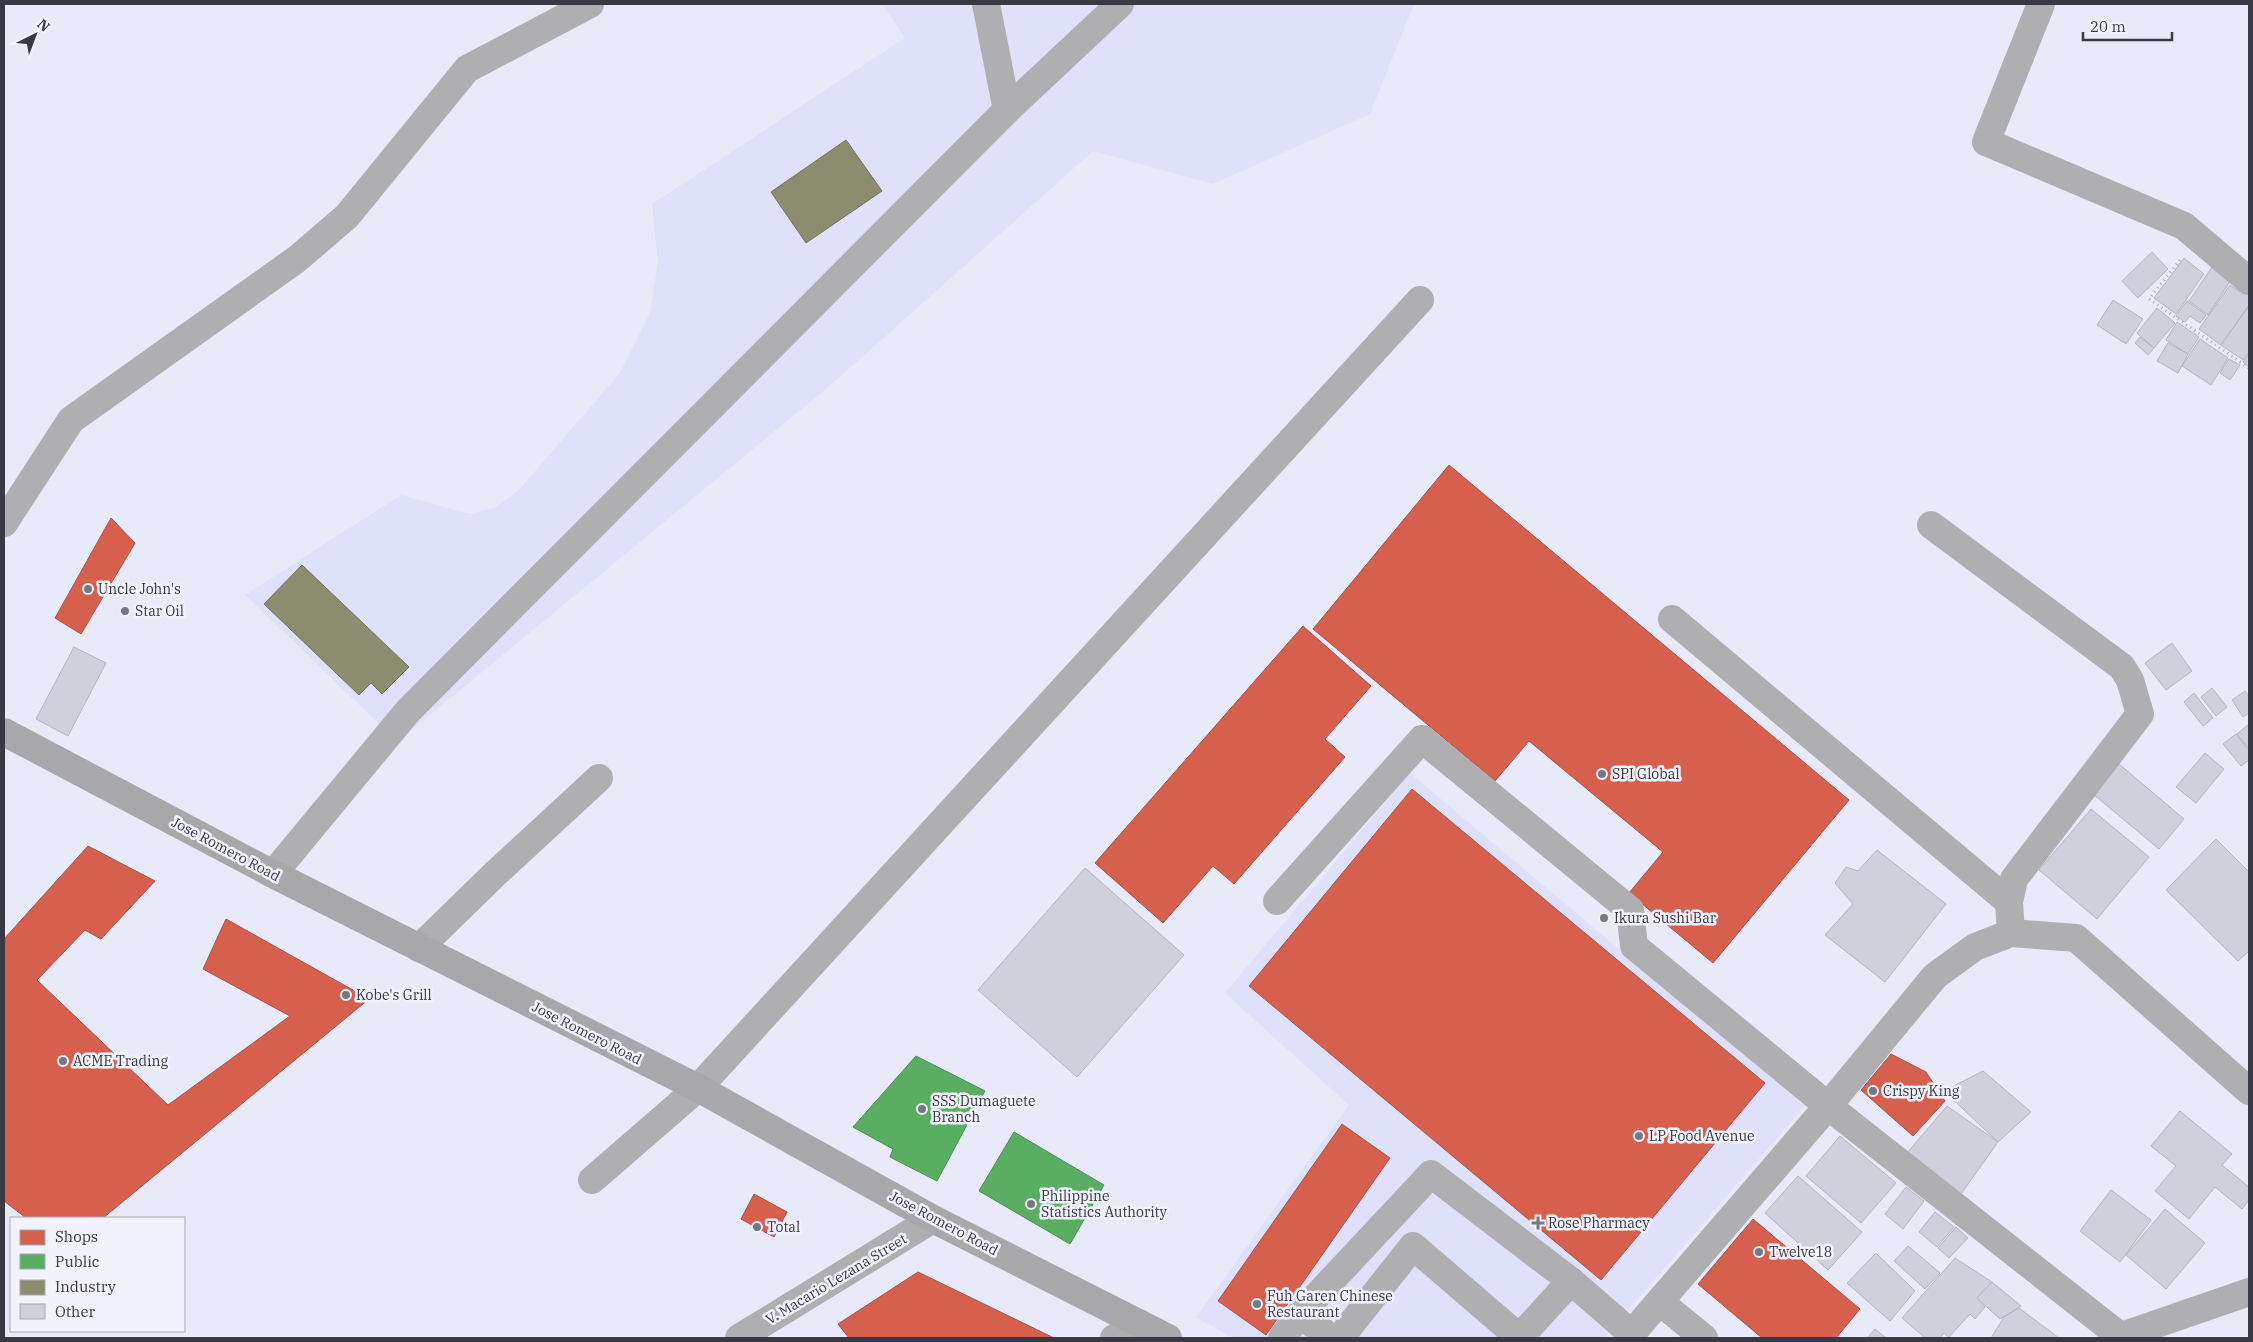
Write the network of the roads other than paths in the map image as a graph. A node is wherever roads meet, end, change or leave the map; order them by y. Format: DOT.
graph roads {
  1 [pos="590,4"];
  2 [pos="986,4"];
  3 [pos="1120,4"];
  4 [pos="2040,4"];
  5 [pos="1007,110"];
  6 [pos="2249,281"];
  7 [pos="1420,300"];
  8 [pos="4,524"];
  9 [pos="1931,525"];
  10 [pos="1672,620"];
  11 [pos="4,732"];
  12 [pos="599,778"];
  13 [pos="272,874"];
  14 [pos="1276,900"];
  15 [pos="2009,902"];
  16 [pos="2012,933"];
  17 [pos="419,948"];
  18 [pos="698,1088"];
  19 [pos="2249,1091"];
  20 [pos="1828,1106"];
  21 [pos="592,1180"];
  22 [pos="933,1220"];
  23 [pos="1570,1281"];
  24 [pos="2249,1292"];
  25 [pos="1660,1302"];
  26 [pos="1300,1314"];
  27 [pos="1139,1322"];
  28 [pos="1630,1336"];
  29 [pos="2118,1337"];
  30 [pos="739,1338"];
  31 [pos="1114,1338"];
  32 [pos="1168,1338"];
  33 [pos="1282,1338"];
  34 [pos="1331,1338"];
  35 [pos="1340,1338"];
  36 [pos="1520,1338"];
  37 [pos="1704,1338"];
  1 -- 8 [label="street"];
  2 -- 5 [label="street"];
  3 -- 5 [label="street"];
  4 -- 6 [label="street"];
  5 -- 13 [label="street"];
  7 -- 18 [label="street"];
  9 -- 15 [label="street"];
  10 -- 15 [label="street"];
  11 -- 13 [label="main road, Jose Romero Road"];
  12 -- 17 [label="street"];
  13 -- 17 [label="main road, Jose Romero Road"];
  14 -- 20 [label="street"];
  15 -- 16 [label="street"];
  16 -- 19 [label="street"];
  16 -- 20 [label="street"];
  17 -- 18 [label="main road, Jose Romero Road"];
  18 -- 21 [label="street"];
  18 -- 22 [label="main road, Jose Romero Road"];
  20 -- 25 [label="street"];
  20 -- 29 [label="street"];
  22 -- 27 [label="main road, Jose Romero Road"];
  22 -- 30 [label="street, V. Macario Lezana Street"];
  23 -- 26 [label="street"];
  23 -- 28 [label="street"];
  23 -- 36 [label="street"];
  24 -- 29 [label="street"];
  25 -- 28 [label="street"];
  25 -- 37 [label="street"];
  26 -- 33 [label="street"];
  26 -- 34 [label="street"];
  27 -- 31 [label="street"];
  27 -- 32 [label="main road, Jose Romero Road"];
  35 -- 36 [label="street"];
}
